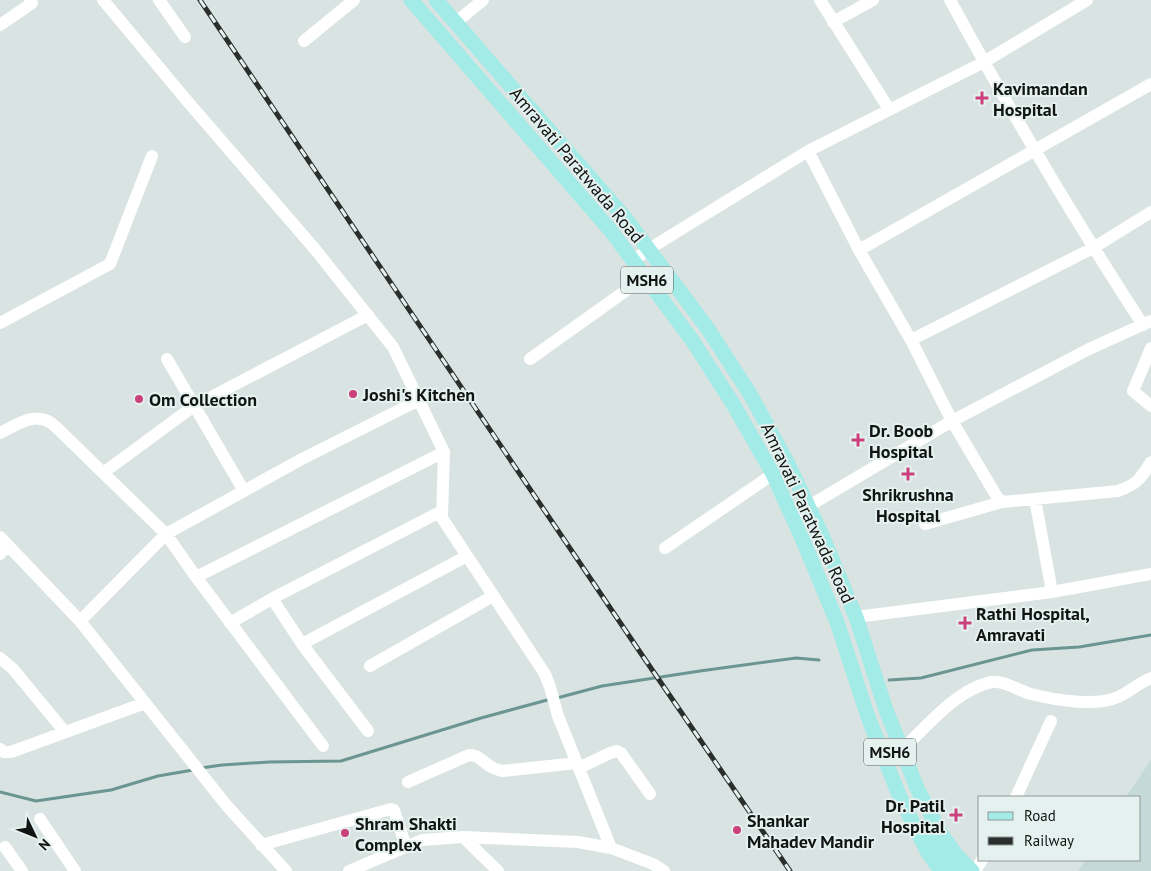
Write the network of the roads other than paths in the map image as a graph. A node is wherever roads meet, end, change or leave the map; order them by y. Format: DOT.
graph roads {
  1 [pos="30,0"];
  2 [pos="103,0"];
  3 [pos="159,0"];
  4 [pos="354,0"];
  5 [pos="410,0"];
  6 [pos="436,0"];
  7 [pos="482,0"];
  8 [pos="820,0"];
  9 [pos="873,0"];
  10 [pos="950,0"];
  11 [pos="1087,0"];
  12 [pos="833,22"];
  13 [pos="455,23"];
  14 [pos="0,25"];
  15 [pos="185,38"];
  16 [pos="304,41"];
  17 [pos="984,62"];
  18 [pos="1151,84"];
  19 [pos="889,109"];
  20 [pos="1034,150"];
  21 [pos="808,151"];
  22 [pos="152,156"];
  23 [pos="1151,212"];
  24 [pos="1093,248"];
  25 [pos="648,249"];
  26 [pos="859,250"];
  27 [pos="633,261"];
  28 [pos="645,276"];
  29 [pos="368,316"];
  30 [pos="0,323"];
  31 [pos="1147,323"];
  32 [pos="911,340"];
  33 [pos="1151,348"];
  34 [pos="530,358"];
  35 [pos="167,359"];
  36 [pos="419,400"];
  37 [pos="194,406"];
  38 [pos="1151,406"];
  39 [pos="952,421"];
  40 [pos="0,433"];
  41 [pos="444,452"];
  42 [pos="1151,462"];
  43 [pos="103,474"];
  44 [pos="773,474"];
  45 [pos="244,491"];
  46 [pos="1035,500"];
  47 [pos="1002,502"];
  48 [pos="808,506"];
  49 [pos="442,511"];
  50 [pos="792,516"];
  51 [pos="925,524"];
  52 [pos="166,534"];
  53 [pos="3,545"];
  54 [pos="665,548"];
  55 [pos="467,556"];
  56 [pos="1151,574"];
  57 [pos="196,577"];
  58 [pos="1052,592"];
  59 [pos="493,596"];
  60 [pos="275,597"];
  61 [pos="828,598"];
  62 [pos="849,618"];
  63 [pos="80,621"];
  64 [pos="230,623"];
  65 [pos="302,644"];
  66 [pos="0,658"];
  67 [pos="370,666"];
  68 [pos="1151,678"];
  69 [pos="145,703"];
  70 [pos="1051,721"];
  71 [pos="368,731"];
  72 [pos="65,732"];
  73 [pos="323,746"];
  74 [pos="0,749"];
  75 [pos="902,750"];
  76 [pos="578,766"];
  77 [pos="408,782"];
  78 [pos="650,794"];
  79 [pos="1016,796"];
  80 [pos="40,819"];
  81 [pos="464,837"];
  82 [pos="261,845"];
  83 [pos="5,847"];
  84 [pos="406,847"];
  85 [pos="612,848"];
  86 [pos="372,861"];
  87 [pos="650,868"];
  88 [pos="939,870"];
  89 [pos="22,871"];
  90 [pos="75,871"];
  91 [pos="286,871"];
  92 [pos="349,871"];
  93 [pos="382,871"];
  94 [pos="498,871"];
  95 [pos="664,871"];
  96 [pos="956,871"];
  97 [pos="974,871"];
  1 -- 14 [label="street"];
  2 -- 29 [label="street"];
  3 -- 15 [label="street"];
  4 -- 16 [label="street"];
  5 -- 27 [label="main road, MSH6"];
  6 -- 13 [label="main road, Amravati Paratwada Road / MSH6"];
  7 -- 13 [label="street"];
  8 -- 12 [label="street"];
  9 -- 12 [label="street"];
  10 -- 17 [label="street"];
  11 -- 17 [label="street"];
  12 -- 19 [label="street"];
  13 -- 25 [label="main road, Amravati Paratwada Road / MSH6"];
  17 -- 19 [label="street"];
  17 -- 20 [label="street"];
  18 -- 20 [label="street"];
  19 -- 21 [label="street"];
  20 -- 24 [label="street"];
  20 -- 26 [label="street"];
  21 -- 25 [label="street"];
  21 -- 26 [label="street"];
  22 -- 30 [label="street"];
  23 -- 24 [label="street"];
  24 -- 31 [label="street"];
  24 -- 32 [label="street"];
  25 -- 27 [label="street"];
  25 -- 48 [label="main road, Amravati Paratwada Road / MSH6"];
  26 -- 32 [label="street"];
  27 -- 28 [label="main road, MSH6"];
  28 -- 34 [label="street"];
  28 -- 44 [label="main road, MSH6"];
  29 -- 36 [label="street"];
  29 -- 37 [label="street"];
  31 -- 39 [label="street"];
  32 -- 39 [label="street"];
  33 -- 38 [label="street"];
  35 -- 37 [label="street"];
  36 -- 41 [label="street"];
  36 -- 45 [label="street"];
  37 -- 43 [label="street"];
  37 -- 45 [label="street"];
  39 -- 47 [label="street"];
  39 -- 48 [label="street"];
  40 -- 43 [label="street"];
  41 -- 49 [label="street"];
  41 -- 57 [label="street"];
  42 -- 46 [label="street"];
  43 -- 52 [label="street"];
  44 -- 50 [label="main road, MSH6"];
  44 -- 54 [label="street"];
  45 -- 52 [label="street"];
  46 -- 47 [label="street"];
  46 -- 58 [label="street"];
  47 -- 51 [label="street"];
  48 -- 50 [label="street"];
  48 -- 62 [label="main road, Amravati Paratwada Road / MSH6"];
  49 -- 55 [label="street"];
  49 -- 60 [label="street"];
  50 -- 61 [label="main road, MSH6"];
  52 -- 57 [label="street"];
  52 -- 63 [label="street"];
  53 -- 63 [label="street"];
  55 -- 59 [label="street"];
  55 -- 65 [label="street"];
  56 -- 58 [label="street"];
  57 -- 64 [label="street"];
  58 -- 62 [label="street"];
  59 -- 67 [label="street"];
  59 -- 76 [label="street"];
  60 -- 64 [label="street"];
  60 -- 65 [label="street"];
  61 -- 62 [label="main road, MSH6"];
  61 -- 88 [label="main road, MSH6"];
  62 -- 75 [label="main road, Amravati Paratwada Road / MSH6"];
  62 -- 96 [label="main road, Amravati Paratwada Road / MSH6"];
  63 -- 69 [label="street"];
  64 -- 73 [label="street"];
  65 -- 71 [label="street"];
  66 -- 72 [label="street"];
  68 -- 75 [label="street"];
  69 -- 72 [label="street"];
  69 -- 82 [label="street"];
  70 -- 79 [label="street"];
  72 -- 74 [label="street"];
  75 -- 97 [label="main road, Amravati Paratwada Road / MSH6"];
  76 -- 77 [label="street"];
  76 -- 78 [label="street"];
  76 -- 85 [label="street"];
  80 -- 90 [label="street"];
  81 -- 84 [label="street"];
  81 -- 85 [label="street"];
  81 -- 94 [label="street"];
  82 -- 84 [label="street"];
  82 -- 91 [label="street"];
  83 -- 89 [label="street"];
  84 -- 86 [label="street"];
  85 -- 87 [label="street"];
  86 -- 92 [label="street"];
  86 -- 93 [label="street"];
  87 -- 95 [label="street"];
}
